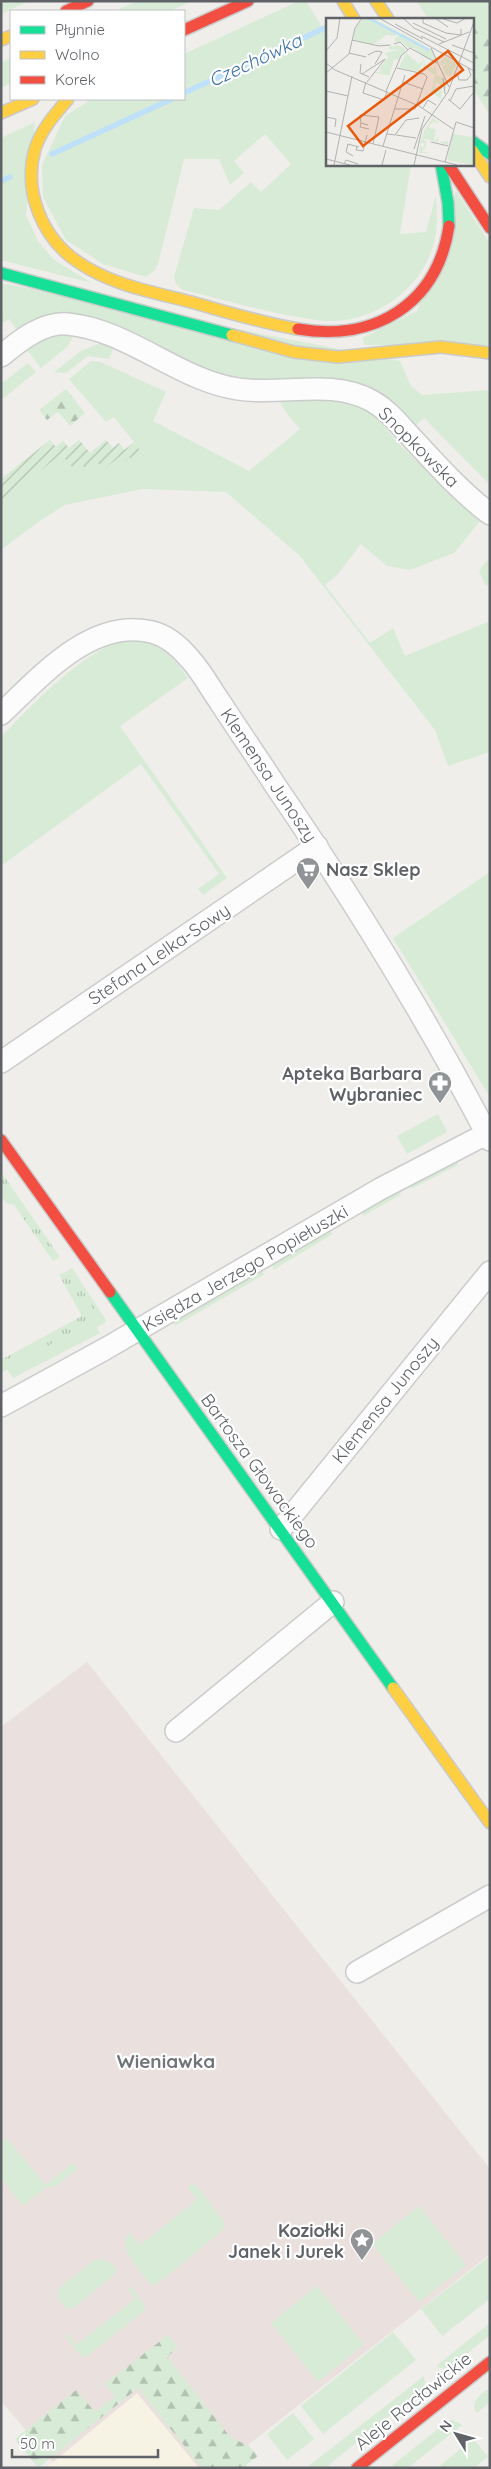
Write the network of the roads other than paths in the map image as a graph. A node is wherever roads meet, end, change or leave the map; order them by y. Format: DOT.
graph roads {
  1 [pos="88,1"];
  2 [pos="248,1"];
  3 [pos="343,1"];
  4 [pos="376,1"];
  5 [pos="68,10"];
  6 [pos="353,18"];
  7 [pos="387,18"];
  8 [pos="185,30"];
  9 [pos="31,100"];
  10 [pos="67,100"];
  11 [pos="1,113"];
  12 [pos="474,142"];
  13 [pos="474,153"];
  14 [pos="490,154"];
  15 [pos="441,165"];
  16 [pos="449,165"];
  17 [pos="490,177"];
  18 [pos="490,228"];
  19 [pos="1,274"];
  20 [pos="490,353"];
  21 [pos="1,356"];
  22 [pos="490,514"];
  23 [pos="1,714"];
  24 [pos="317,846"];
  25 [pos="1,1062"];
  26 [pos="489,1135"];
  27 [pos="1,1140"];
  28 [pos="490,1272"];
  29 [pos="138,1330"];
  30 [pos="1,1406"];
  31 [pos="281,1529"];
  32 [pos="333,1602"];
  33 [pos="176,1731"];
  34 [pos="490,1823"];
  35 [pos="490,1896"];
  36 [pos="357,1972"];
  37 [pos="490,2362"];
  38 [pos="358,2468"];
  1 -- 5 [label="main road"];
  2 -- 8 [label="main road"];
  3 -- 6 [label="main road"];
  4 -- 7 [label="main road"];
  9 -- 11 [label="main road"];
  10 -- 15 [label="main road"];
  12 -- 14 [label="main road"];
  13 -- 17 [label="main road"];
  16 -- 18 [label="main road"];
  19 -- 20 [label="main road"];
  21 -- 22 [label="street, Snopkowska"];
  23 -- 24 [label="street, Klemensa Junoszy"];
  24 -- 25 [label="street, Stefana Lelka-Sowy"];
  24 -- 26 [label="street, Klemensa Junoszy"];
  26 -- 29 [label="street, Księdza Jerzego Popiełuszki"];
  27 -- 29 [label="main road, Bartosza Głowackiego"];
  28 -- 31 [label="street, Klemensa Junoszy"];
  29 -- 30 [label="street, Księdza Jerzego Popiełuszki"];
  29 -- 31 [label="main road, Bartosza Głowackiego"];
  31 -- 32 [label="main road, Bartosza Głowackiego"];
  32 -- 33 [label="street"];
  32 -- 34 [label="main road, Bartosza Głowackiego"];
  35 -- 36 [label="street"];
  37 -- 38 [label="main road, Aleje Racławickie"];
}
